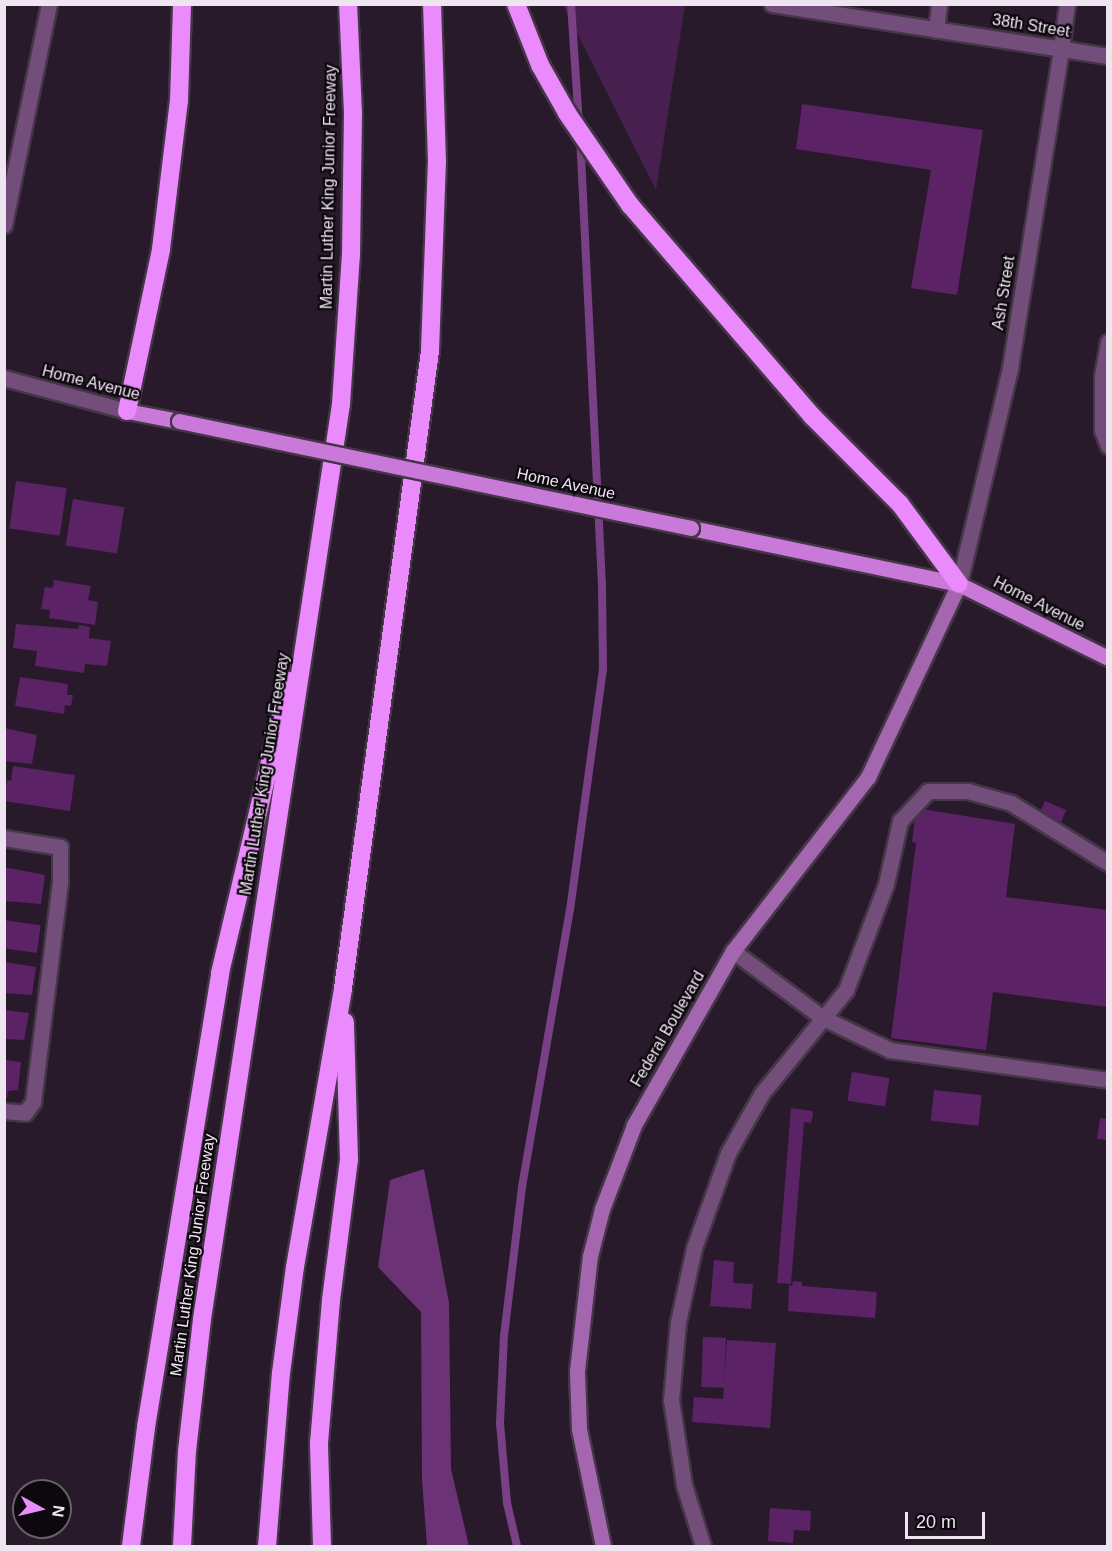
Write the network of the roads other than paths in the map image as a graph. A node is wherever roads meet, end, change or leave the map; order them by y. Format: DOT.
graph roads {
  1 [pos="49,4"];
  2 [pos="182,4"];
  3 [pos="348,4"];
  4 [pos="432,4"];
  5 [pos="516,4"];
  6 [pos="772,4"];
  7 [pos="939,4"];
  8 [pos="1067,4"];
  9 [pos="936,30"];
  10 [pos="1061,49"];
  11 [pos="1107,56"];
  12 [pos="4,225"];
  13 [pos="1107,342"];
  14 [pos="4,378"];
  15 [pos="127,411"];
  16 [pos="1107,446"];
  17 [pos="319,550"];
  18 [pos="959,584"];
  19 [pos="1107,658"];
  20 [pos="4,838"];
  21 [pos="1107,863"];
  22 [pos="733,951"];
  23 [pos="343,988"];
  24 [pos="823,1018"];
  25 [pos="1107,1080"];
  26 [pos="4,1111"];
  27 [pos="131,1546"];
  28 [pos="182,1546"];
  29 [pos="267,1546"];
  30 [pos="322,1546"];
  31 [pos="603,1546"];
  32 [pos="703,1546"];
  1 -- 12 [label="street"];
  2 -- 15 [label="highway"];
  3 -- 17 [label="highway, Martin Luther King Junior Freeway"];
  4 -- 23 [label="highway"];
  5 -- 18 [label="highway"];
  6 -- 9 [label="street, 38th Street"];
  7 -- 9 [label="street"];
  8 -- 10 [label="street, Ash Street"];
  9 -- 10 [label="street, 38th Street"];
  10 -- 11 [label="street, 38th Street"];
  10 -- 18 [label="street, Ash Street"];
  13 -- 16 [label="street"];
  14 -- 15 [label="street, Home Avenue"];
  15 -- 18 [label="main road, Home Avenue, bridge"];
  17 -- 27 [label="highway"];
  17 -- 28 [label="highway, Martin Luther King Junior Freeway"];
  18 -- 19 [label="main road, Home Avenue"];
  18 -- 22 [label="main road, Federal Boulevard"];
  20 -- 26 [label="street"];
  21 -- 24 [label="street"];
  22 -- 24 [label="street"];
  22 -- 31 [label="main road, Federal Boulevard"];
  23 -- 29 [label="highway"];
  23 -- 30 [label="highway"];
  24 -- 25 [label="street"];
  24 -- 32 [label="street"];
}
